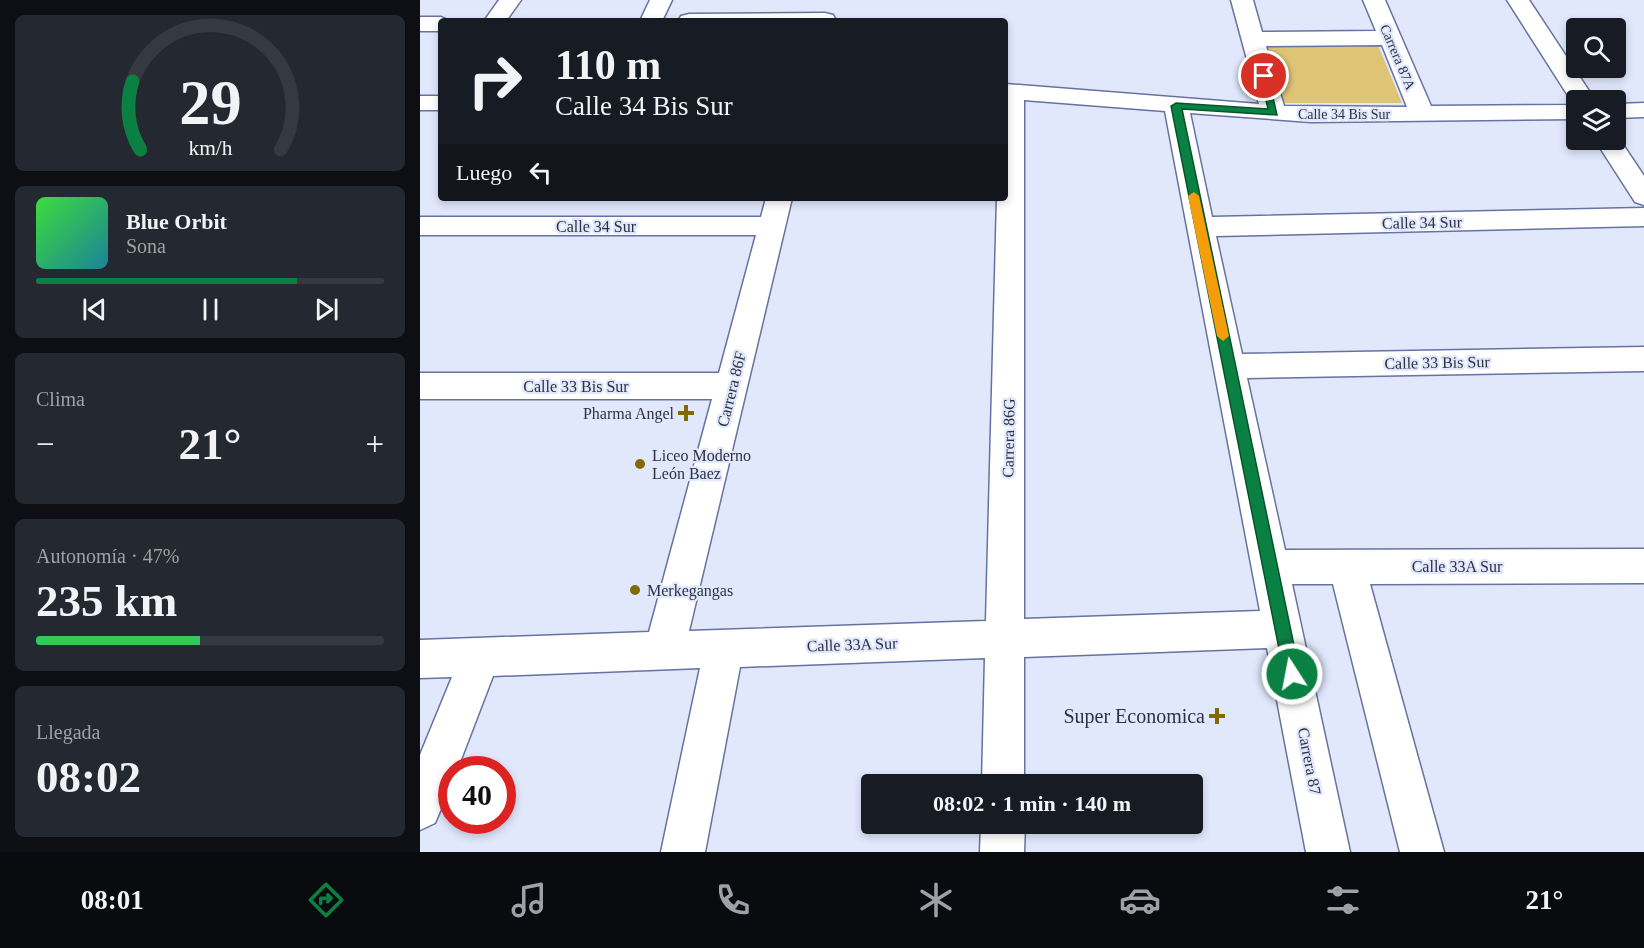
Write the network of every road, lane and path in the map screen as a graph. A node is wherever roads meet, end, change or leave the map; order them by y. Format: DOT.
graph roads {
  1 [pos="510,0"];
  2 [pos="660,0"];
  3 [pos="1242,0"];
  4 [pos="1374,0"];
  5 [pos="1518,0"];
  6 [pos="826,14"];
  7 [pos="497,18"];
  8 [pos="652,18"];
  9 [pos="748,18"];
  10 [pos="420,24"];
  11 [pos="438,24"];
  12 [pos="1391,38"];
  13 [pos="1254,39"];
  14 [pos="1576,90"];
  15 [pos="1009,91"];
  16 [pos="420,103"];
  17 [pos="438,103"];
  18 [pos="1176,106"];
  19 [pos="1644,110"];
  20 [pos="1626,111"];
  21 [pos="1566,112"];
  22 [pos="1274,113"];
  23 [pos="1422,113"];
  24 [pos="1614,150"];
  25 [pos="1644,196"];
  26 [pos="776,212"];
  27 [pos="1644,217"];
  28 [pos="420,226"];
  29 [pos="1200,227"];
  30 [pos="1644,359"];
  31 [pos="1229,366"];
  32 [pos="420,386"];
  33 [pos="732,386"];
  34 [pos="1347,566"];
  35 [pos="1270,567"];
  36 [pos="1643,569"];
  37 [pos="1283,629"];
  38 [pos="1005,639"];
  39 [pos="724,648"];
  40 [pos="664,651"];
  41 [pos="480,657"];
  42 [pos="420,659"];
  43 [pos="1003,774"];
  44 [pos="420,808"];
  45 [pos="1003,834"];
  46 [pos="683,852"];
  47 [pos="1002,852"];
  48 [pos="1328,852"];
  49 [pos="1422,852"];
  1 -- 7 [label="street"];
  2 -- 8 [label="street"];
  3 -- 13 [label="street"];
  4 -- 12 [label="street, Carrera 87A"];
  5 -- 14 [label="street"];
  6 -- 9 [label="street"];
  10 -- 11 [label="street"];
  12 -- 13 [label="street"];
  12 -- 23 [label="street, Carrera 87A"];
  13 -- 22 [label="street"];
  15 -- 18 [label="street, Calle 34 Bis Sur"];
  15 -- 38 [label="street, Carrera 86G"];
  16 -- 17 [label="street"];
  18 -- 22 [label="street, Calle 34 Bis Sur"];
  18 -- 29 [label="street, Carrera 87"];
  19 -- 20 [label="street"];
  21 -- 23 [label="street, Calle 34 Bis Sur"];
  22 -- 23 [label="street, Calle 34 Bis Sur"];
  24 -- 25 [label="street"];
  26 -- 28 [label="street, Calle 34 Sur"];
  26 -- 33 [label="street, Carrera 86F"];
  27 -- 29 [label="street, Calle 34 Sur"];
  29 -- 31 [label="street, Carrera 87"];
  30 -- 31 [label="street, Calle 33 Bis Sur"];
  31 -- 35 [label="street, Carrera 87"];
  32 -- 33 [label="street, Calle 33 Bis Sur"];
  33 -- 40 [label="street, Carrera 86F"];
  34 -- 35 [label="street, Calle 33A Sur"];
  34 -- 36 [label="street, Calle 33A Sur"];
  34 -- 49 [label="street"];
  35 -- 37 [label="street, Carrera 87"];
  37 -- 38 [label="street, Calle 33A Sur"];
  37 -- 48 [label="street, Carrera 87"];
  38 -- 39 [label="street, Calle 33A Sur"];
  38 -- 43 [label="street, Carrera 86G"];
  39 -- 40 [label="street, Calle 33A Sur"];
  39 -- 46 [label="street"];
  40 -- 41 [label="street, Calle 33A Sur"];
  41 -- 42 [label="street, Calle 33A Sur"];
  41 -- 44 [label="street"];
  45 -- 47 [label="street"];
}
